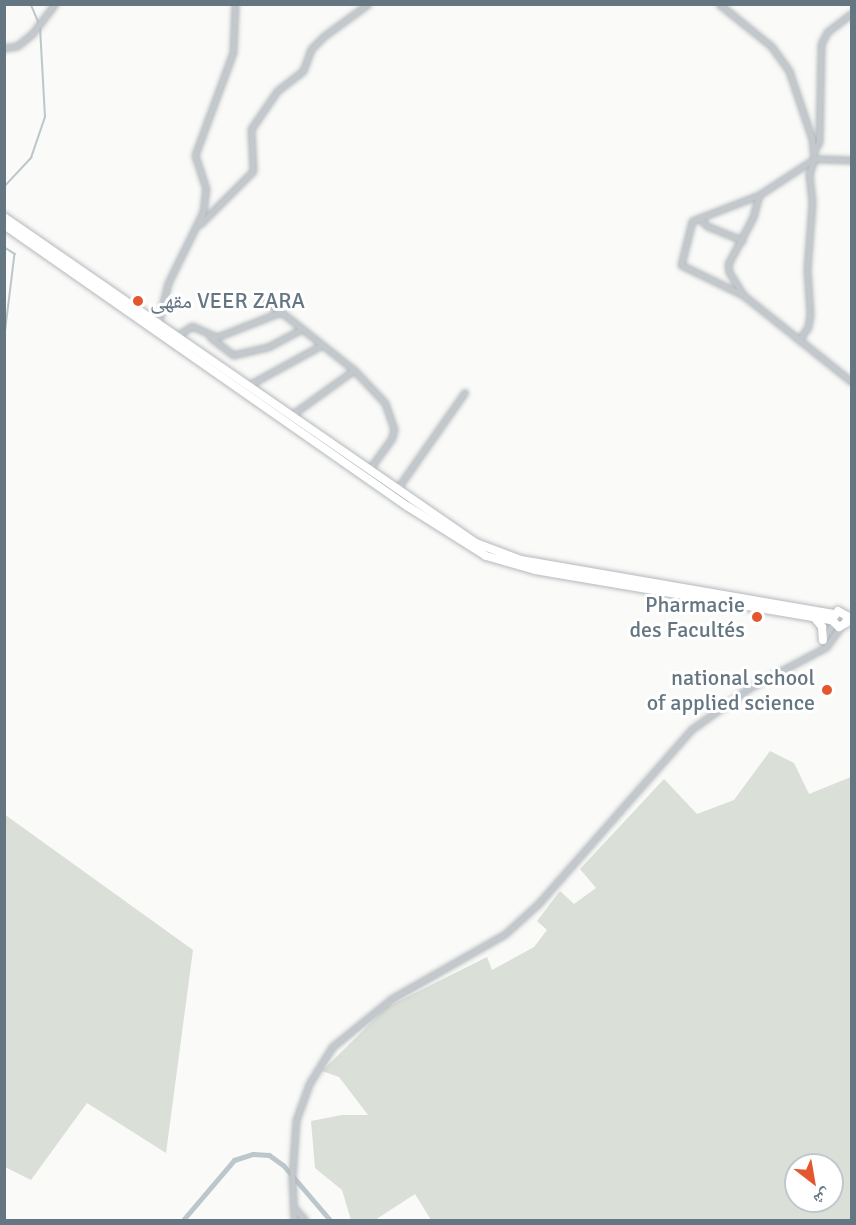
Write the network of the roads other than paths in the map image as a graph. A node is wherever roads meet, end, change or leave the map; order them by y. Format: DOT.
graph roads {
  1 [pos="55,4"];
  2 [pos="235,4"];
  3 [pos="368,4"];
  4 [pos="719,4"];
  5 [pos="852,13"];
  6 [pos="4,48"];
  7 [pos="813,156"];
  8 [pos="852,160"];
  9 [pos="759,195"];
  10 [pos="4,217"];
  11 [pos="699,218"];
  12 [pos="4,225"];
  13 [pos="199,225"];
  14 [pos="742,240"];
  15 [pos="743,295"];
  16 [pos="260,296"];
  17 [pos="281,312"];
  18 [pos="158,325"];
  19 [pos="302,329"];
  20 [pos="175,337"];
  21 [pos="210,337"];
  22 [pos="799,340"];
  23 [pos="322,345"];
  24 [pos="354,370"];
  25 [pos="852,382"];
  26 [pos="246,386"];
  27 [pos="465,392"];
  28 [pos="290,416"];
  29 [pos="369,470"];
  30 [pos="396,490"];
  31 [pos="814,617"];
  32 [pos="842,620"];
  33 [pos="823,640"];
  34 [pos="818,651"];
  35 [pos="294,1208"];
  36 [pos="294,1221"];
  37 [pos="305,1221"];
  1 -- 6 [label="street"];
  2 -- 13 [label="street"];
  3 -- 13 [label="street"];
  4 -- 7 [label="street"];
  5 -- 7 [label="street"];
  7 -- 8 [label="street"];
  7 -- 9 [label="street"];
  7 -- 22 [label="street"];
  9 -- 11 [label="street"];
  9 -- 14 [label="street"];
  10 -- 18 [label="highway"];
  11 -- 14 [label="street"];
  11 -- 15 [label="street"];
  12 -- 31 [label="highway"];
  13 -- 18 [label="street"];
  14 -- 15 [label="street"];
  15 -- 22 [label="street"];
  16 -- 17 [label="street"];
  17 -- 19 [label="street"];
  17 -- 21 [label="street"];
  18 -- 20 [label="highway"];
  19 -- 21 [label="street"];
  19 -- 23 [label="street"];
  20 -- 21 [label="street"];
  20 -- 26 [label="highway"];
  22 -- 25 [label="street"];
  23 -- 24 [label="street"];
  23 -- 26 [label="street"];
  24 -- 28 [label="street"];
  24 -- 29 [label="street"];
  26 -- 28 [label="highway"];
  27 -- 30 [label="street"];
  28 -- 29 [label="highway"];
  29 -- 30 [label="highway"];
  30 -- 32 [label="highway"];
  31 -- 32 [label="highway"];
  31 -- 33 [label="highway"];
  32 -- 33 [label="street"];
  32 -- 34 [label="street"];
  33 -- 34 [label="street"];
  34 -- 35 [label="street"];
  35 -- 36 [label="street"];
  35 -- 37 [label="street"];
}
